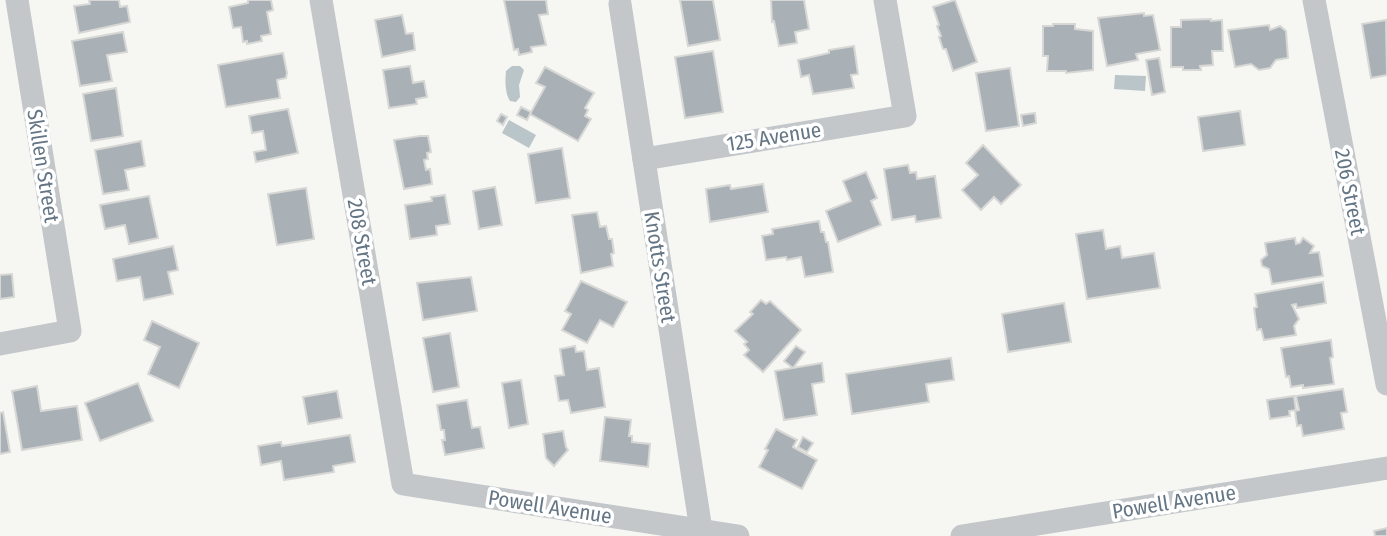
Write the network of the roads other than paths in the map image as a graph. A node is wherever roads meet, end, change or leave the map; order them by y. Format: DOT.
graph roads {
  1 [pos="18,0"];
  2 [pos="321,0"];
  3 [pos="885,0"];
  4 [pos="1314,0"];
  5 [pos="620,4"];
  6 [pos="643,159"];
  7 [pos="0,344"];
  8 [pos="1387,384"];
  9 [pos="1387,468"];
  10 [pos="403,484"];
  11 [pos="701,530"];
  12 [pos="738,536"];
  13 [pos="962,536"];
  1 -- 7 [label="street, Skillen Street"];
  2 -- 10 [label="street, 208 Street"];
  3 -- 6 [label="street, 125 Avenue"];
  4 -- 8 [label="street, 206 Street"];
  5 -- 6 [label="street, Knotts Street"];
  6 -- 11 [label="street, Knotts Street"];
  9 -- 13 [label="street, Powell Avenue"];
  10 -- 11 [label="street, Powell Avenue"];
  11 -- 12 [label="street, Powell Avenue"];
}
